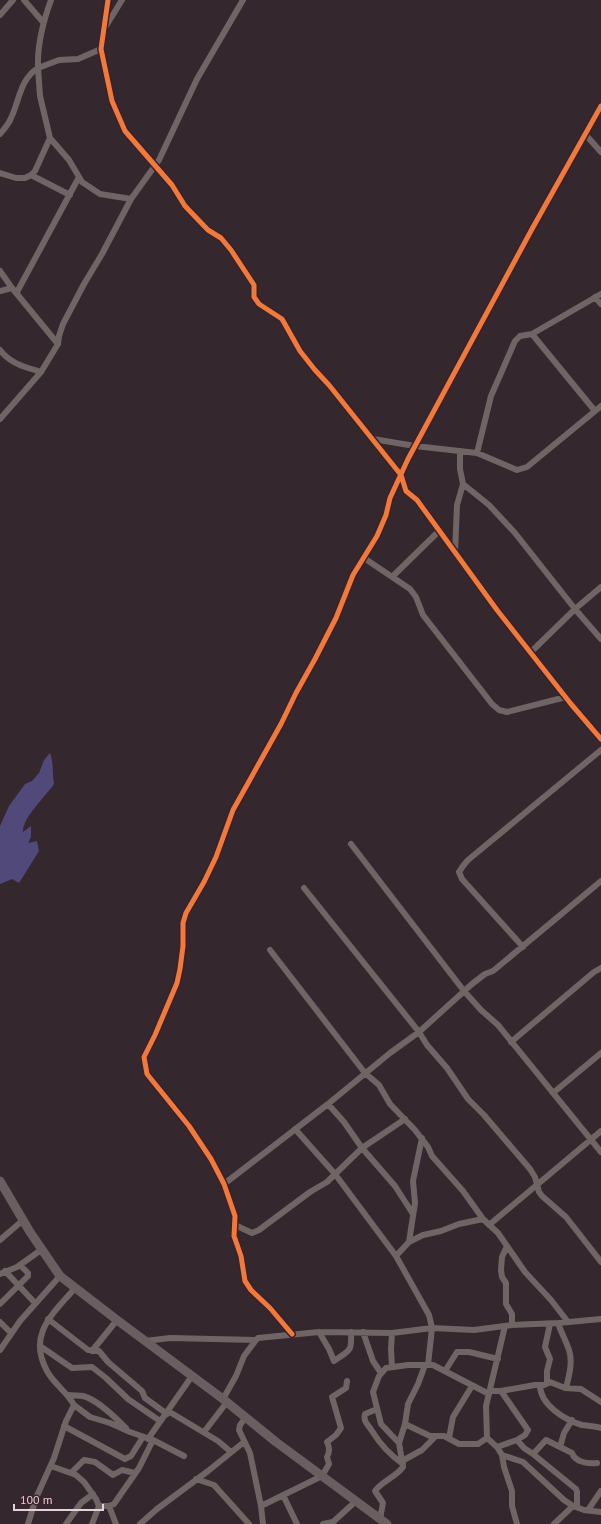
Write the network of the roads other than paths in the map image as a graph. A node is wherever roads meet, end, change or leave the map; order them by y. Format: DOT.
graph roads {
  1 [pos="13,0"];
  2 [pos="24,0"];
  3 [pos="51,0"];
  4 [pos="108,0"];
  5 [pos="122,0"];
  6 [pos="243,0"];
  7 [pos="0,15"];
  8 [pos="43,22"];
  9 [pos="104,30"];
  10 [pos="101,49"];
  11 [pos="38,68"];
  12 [pos="601,106"];
  13 [pos="0,134"];
  14 [pos="585,134"];
  15 [pos="50,138"];
  16 [pos="601,152"];
  17 [pos="155,167"];
  18 [pos="0,173"];
  19 [pos="31,175"];
  20 [pos="79,177"];
  21 [pos="70,195"];
  22 [pos="131,198"];
  23 [pos="0,270"];
  24 [pos="15,290"];
  25 [pos="0,291"];
  26 [pos="598,295"];
  27 [pos="601,304"];
  28 [pos="532,334"];
  29 [pos="58,344"];
  30 [pos="0,350"];
  31 [pos="41,372"];
  32 [pos="601,406"];
  33 [pos="596,411"];
  34 [pos="0,419"];
  35 [pos="373,439"];
  36 [pos="415,446"];
  37 [pos="460,451"];
  38 [pos="477,453"];
  39 [pos="401,475"];
  40 [pos="463,484"];
  41 [pos="440,530"];
  42 [pos="455,553"];
  43 [pos="364,558"];
  44 [pos="392,577"];
  45 [pos="601,587"];
  46 [pos="575,609"];
  47 [pos="601,639"];
  48 [pos="531,652"];
  49 [pos="566,697"];
  50 [pos="601,738"];
  51 [pos="601,750"];
  52 [pos="351,844"];
  53 [pos="601,881"];
  54 [pos="304,888"];
  55 [pos="523,947"];
  56 [pos="270,950"];
  57 [pos="601,968"];
  58 [pos="464,991"];
  59 [pos="419,1032"];
  60 [pos="511,1042"];
  61 [pos="601,1053"];
  62 [pos="364,1073"];
  63 [pos="553,1093"];
  64 [pos="328,1104"];
  65 [pos="405,1119"];
  66 [pos="295,1129"];
  67 [pos="601,1132"];
  68 [pos="422,1138"];
  69 [pos="591,1139"];
  70 [pos="362,1148"];
  71 [pos="601,1152"];
  72 [pos="335,1174"];
  73 [pos="0,1182"];
  74 [pos="224,1184"];
  75 [pos="537,1185"];
  76 [pos="413,1214"];
  77 [pos="483,1219"];
  78 [pos="22,1220"];
  79 [pos="489,1224"];
  80 [pos="235,1225"];
  81 [pos="0,1240"];
  82 [pos="409,1242"];
  83 [pos="507,1246"];
  84 [pos="41,1250"];
  85 [pos="396,1256"];
  86 [pos="601,1262"];
  87 [pos="20,1265"];
  88 [pos="3,1273"];
  89 [pos="60,1276"];
  90 [pos="18,1286"];
  91 [pos="74,1288"];
  92 [pos="36,1303"];
  93 [pos="0,1304"];
  94 [pos="48,1319"];
  95 [pos="601,1319"];
  96 [pos="118,1320"];
  97 [pos="0,1322"];
  98 [pos="568,1322"];
  99 [pos="558,1323"];
  100 [pos="550,1324"];
  101 [pos="509,1325"];
  102 [pos="432,1328"];
  103 [pos="319,1332"];
  104 [pos="351,1332"];
  105 [pos="363,1332"];
  106 [pos="11,1333"];
  107 [pos="392,1333"];
  108 [pos="292,1334"];
  109 [pos="256,1340"];
  110 [pos="145,1341"];
  111 [pos="40,1346"];
  112 [pos="0,1350"];
  113 [pos="92,1351"];
  114 [pos="498,1359"];
  115 [pos="427,1365"];
  116 [pos="392,1367"];
  117 [pos="446,1371"];
  118 [pos="381,1373"];
  119 [pos="192,1376"];
  120 [pos="347,1381"];
  121 [pos="547,1383"];
  122 [pos="472,1386"];
  123 [pos="540,1386"];
  124 [pos="566,1388"];
  125 [pos="501,1391"];
  126 [pos="489,1393"];
  127 [pos="68,1396"];
  128 [pos="225,1400"];
  129 [pos="601,1402"];
  130 [pos="74,1405"];
  131 [pos="377,1409"];
  132 [pos="167,1412"];
  133 [pos="246,1417"];
  134 [pos="572,1420"];
  135 [pos="160,1421"];
  136 [pos="405,1424"];
  137 [pos="64,1426"];
  138 [pos="601,1428"];
  139 [pos="130,1432"];
  140 [pos="204,1432"];
  141 [pos="435,1437"];
  142 [pos="449,1438"];
  143 [pos="487,1438"];
  144 [pos="148,1439"];
  145 [pos="517,1440"];
  146 [pos="244,1442"];
  147 [pos="399,1443"];
  148 [pos="497,1447"];
  149 [pos="560,1447"];
  150 [pos="231,1452"];
  151 [pos="533,1454"];
  152 [pos="502,1455"];
  153 [pos="184,1456"];
  154 [pos="403,1463"];
  155 [pos="597,1463"];
  156 [pos="51,1466"];
  157 [pos="71,1473"];
  158 [pos="135,1473"];
  159 [pos="322,1476"];
  160 [pos="196,1479"];
  161 [pos="601,1491"];
  162 [pos="93,1494"];
  163 [pos="283,1495"];
  164 [pos="356,1501"];
  165 [pos="99,1506"];
  166 [pos="109,1506"];
  167 [pos="261,1506"];
  168 [pos="575,1507"];
  169 [pos="588,1510"];
  170 [pos="601,1512"];
  171 [pos="384,1522"];
  172 [pos="260,1523"];
  173 [pos="333,1523"];
  174 [pos="28,1524"];
  175 [pos="66,1524"];
  176 [pos="92,1524"];
  177 [pos="116,1524"];
  178 [pos="140,1524"];
  179 [pos="249,1524"];
  180 [pos="297,1524"];
  181 [pos="324,1524"];
  182 [pos="517,1524"];
  183 [pos="554,1524"];
  1 -- 7 [label="street"];
  2 -- 8 [label="street"];
  3 -- 8 [label="street"];
  4 -- 9 [label="street"];
  5 -- 9 [label="street"];
  6 -- 17 [label="street"];
  8 -- 11 [label="street"];
  9 -- 10 [label="street"];
  10 -- 11 [label="street"];
  10 -- 17 [label="street"];
  11 -- 13 [label="street"];
  11 -- 15 [label="street"];
  12 -- 14 [label="street"];
  14 -- 16 [label="street"];
  14 -- 36 [label="street"];
  15 -- 19 [label="street"];
  15 -- 20 [label="street"];
  17 -- 22 [label="street"];
  17 -- 35 [label="street"];
  18 -- 19 [label="street"];
  19 -- 21 [label="street"];
  20 -- 21 [label="street"];
  20 -- 22 [label="street"];
  21 -- 24 [label="street"];
  22 -- 29 [label="street"];
  23 -- 24 [label="street"];
  24 -- 25 [label="street"];
  24 -- 29 [label="street"];
  26 -- 27 [label="street"];
  26 -- 28 [label="street"];
  28 -- 33 [label="street"];
  28 -- 38 [label="street"];
  29 -- 31 [label="street"];
  30 -- 31 [label="street"];
  31 -- 34 [label="street"];
  32 -- 33 [label="street"];
  33 -- 38 [label="street"];
  35 -- 36 [label="street"];
  35 -- 39 [label="street"];
  36 -- 37 [label="street"];
  36 -- 39 [label="street"];
  37 -- 38 [label="street"];
  37 -- 40 [label="street"];
  39 -- 41 [label="street"];
  39 -- 43 [label="street"];
  40 -- 42 [label="street"];
  40 -- 46 [label="street"];
  41 -- 42 [label="street"];
  41 -- 44 [label="street"];
  42 -- 48 [label="street"];
  43 -- 44 [label="street"];
  43 -- 74 [label="street"];
  44 -- 49 [label="street"];
  45 -- 46 [label="street"];
  46 -- 47 [label="street"];
  46 -- 48 [label="street"];
  48 -- 49 [label="street"];
  49 -- 50 [label="street"];
  51 -- 55 [label="street"];
  52 -- 58 [label="street"];
  53 -- 55 [label="street"];
  54 -- 59 [label="street"];
  55 -- 58 [label="street"];
  56 -- 62 [label="street"];
  57 -- 60 [label="street"];
  58 -- 59 [label="street"];
  58 -- 60 [label="street"];
  59 -- 62 [label="street"];
  59 -- 75 [label="street"];
  60 -- 63 [label="street"];
  61 -- 63 [label="street"];
  62 -- 64 [label="street"];
  62 -- 65 [label="street"];
  63 -- 69 [label="street"];
  64 -- 66 [label="street"];
  64 -- 70 [label="street"];
  65 -- 68 [label="street"];
  65 -- 70 [label="street"];
  66 -- 72 [label="street"];
  66 -- 74 [label="street"];
  67 -- 69 [label="street"];
  68 -- 76 [label="street"];
  68 -- 77 [label="street"];
  69 -- 71 [label="street"];
  69 -- 75 [label="street"];
  70 -- 72 [label="street"];
  70 -- 76 [label="street"];
  72 -- 80 [label="street"];
  72 -- 85 [label="street"];
  73 -- 78 [label="street"];
  74 -- 80 [label="street"];
  75 -- 79 [label="street"];
  75 -- 86 [label="street"];
  76 -- 82 [label="street"];
  77 -- 79 [label="street"];
  77 -- 82 [label="street"];
  78 -- 81 [label="street"];
  78 -- 84 [label="street"];
  79 -- 83 [label="street"];
  80 -- 108 [label="street"];
  82 -- 85 [label="street"];
  83 -- 98 [label="street"];
  83 -- 101 [label="street"];
  84 -- 87 [label="street"];
  84 -- 89 [label="street"];
  85 -- 102 [label="street"];
  87 -- 88 [label="street"];
  87 -- 90 [label="street"];
  88 -- 90 [label="street"];
  89 -- 91 [label="street"];
  89 -- 92 [label="street"];
  90 -- 92 [label="street"];
  90 -- 93 [label="street"];
  91 -- 94 [label="street"];
  91 -- 96 [label="street"];
  92 -- 106 [label="street"];
  94 -- 111 [label="street"];
  94 -- 113 [label="street"];
  95 -- 98 [label="street"];
  96 -- 110 [label="street"];
  96 -- 113 [label="street"];
  97 -- 106 [label="street"];
  98 -- 99 [label="street"];
  99 -- 100 [label="street"];
  99 -- 124 [label="street"];
  100 -- 101 [label="street"];
  100 -- 121 [label="street"];
  101 -- 102 [label="street"];
  101 -- 114 [label="street"];
  102 -- 107 [label="street"];
  102 -- 115 [label="street"];
  103 -- 104 [label="street"];
  103 -- 104 [label="street"];
  103 -- 108 [label="street"];
  104 -- 105 [label="street"];
  105 -- 107 [label="street"];
  105 -- 118 [label="street"];
  106 -- 112 [label="street"];
  107 -- 116 [label="street"];
  108 -- 109 [label="street"];
  109 -- 110 [label="street"];
  109 -- 128 [label="street"];
  110 -- 119 [label="street"];
  111 -- 127 [label="street"];
  111 -- 135 [label="street"];
  113 -- 132 [label="street"];
  114 -- 117 [label="street"];
  114 -- 126 [label="street"];
  115 -- 116 [label="street"];
  115 -- 117 [label="street"];
  115 -- 136 [label="street"];
  116 -- 118 [label="street"];
  117 -- 122 [label="street"];
  118 -- 131 [label="street"];
  119 -- 128 [label="street"];
  119 -- 132 [label="street"];
  120 -- 159 [label="street"];
  121 -- 123 [label="street"];
  121 -- 124 [label="street"];
  122 -- 126 [label="street"];
  122 -- 142 [label="street"];
  123 -- 125 [label="street"];
  123 -- 134 [label="street"];
  124 -- 129 [label="street"];
  125 -- 126 [label="street"];
  125 -- 145 [label="street"];
  126 -- 143 [label="street"];
  127 -- 130 [label="street"];
  127 -- 139 [label="street"];
  128 -- 133 [label="street"];
  128 -- 140 [label="street"];
  130 -- 137 [label="street"];
  130 -- 139 [label="street"];
  131 -- 147 [label="street"];
  131 -- 154 [label="street"];
  132 -- 135 [label="street"];
  132 -- 140 [label="street"];
  133 -- 146 [label="street"];
  133 -- 159 [label="street"];
  134 -- 138 [label="street"];
  134 -- 149 [label="street"];
  135 -- 144 [label="street"];
  136 -- 141 [label="street"];
  136 -- 147 [label="street"];
  137 -- 144 [label="street"];
  137 -- 156 [label="street"];
  139 -- 144 [label="street"];
  140 -- 150 [label="street"];
  141 -- 142 [label="street"];
  141 -- 154 [label="street"];
  142 -- 143 [label="street"];
  143 -- 148 [label="street"];
  144 -- 153 [label="street"];
  144 -- 158 [label="street"];
  145 -- 148 [label="street"];
  145 -- 151 [label="street"];
  146 -- 150 [label="street"];
  146 -- 167 [label="street"];
  147 -- 154 [label="street"];
  148 -- 152 [label="street"];
  149 -- 151 [label="street"];
  149 -- 155 [label="street"];
  150 -- 160 [label="street"];
  151 -- 168 [label="street"];
  152 -- 168 [label="street"];
  152 -- 182 [label="street"];
  154 -- 171 [label="street"];
  156 -- 157 [label="street"];
  156 -- 174 [label="street"];
  157 -- 158 [label="street"];
  157 -- 162 [label="street"];
  158 -- 166 [label="street"];
  159 -- 163 [label="street"];
  159 -- 164 [label="street"];
  160 -- 178 [label="street"];
  160 -- 179 [label="street"];
  161 -- 169 [label="street"];
  162 -- 165 [label="street"];
  162 -- 175 [label="street"];
  163 -- 167 [label="street"];
  163 -- 180 [label="street"];
  164 -- 171 [label="street"];
  164 -- 173 [label="street"];
  165 -- 166 [label="street"];
  165 -- 176 [label="street"];
  166 -- 177 [label="street"];
  167 -- 172 [label="street"];
  168 -- 169 [label="street"];
  168 -- 183 [label="street"];
  169 -- 170 [label="street"];
  173 -- 181 [label="street"];
}
